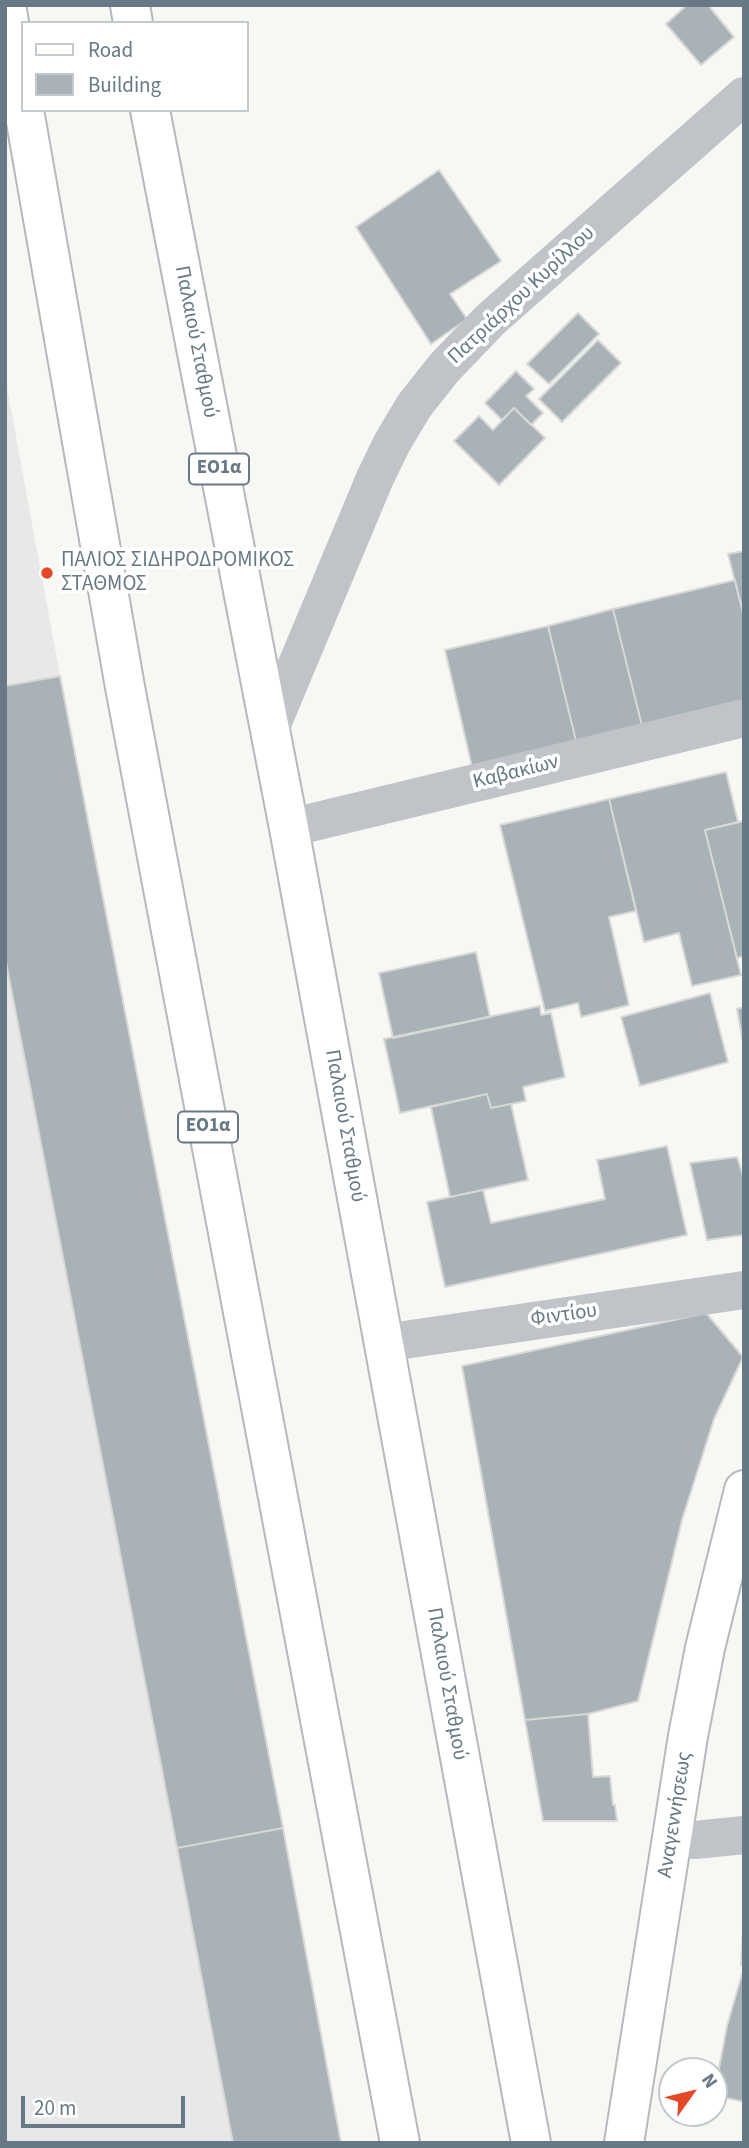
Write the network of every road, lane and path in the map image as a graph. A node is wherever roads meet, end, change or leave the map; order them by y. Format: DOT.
graph roads {
  1 [pos="6,5"];
  2 [pos="21,91"];
  3 [pos="744,96"];
  4 [pos="24,112"];
  5 [pos="150,112"];
  6 [pos="744,718"];
  7 [pos="270,729"];
  8 [pos="289,828"];
  9 [pos="744,1290"];
  10 [pos="384,1343"];
  11 [pos="744,1490"];
  12 [pos="744,1835"];
  13 [pos="673,1836"];
  14 [pos="400,2143"];
  15 [pos="531,2143"];
  16 [pos="624,2143"];
  1 -- 2 [label="main road"];
  3 -- 7 [label="street, Πατριάρχου Κυρίλλου"];
  4 -- 14 [label="main road, ΕΟ1α"];
  5 -- 7 [label="main road, Παλαιού Σταθμού / ΕΟ1α"];
  6 -- 8 [label="street, Καβακίων"];
  7 -- 8 [label="main road, Παλαιού Σταθμού / ΕΟ1α"];
  8 -- 10 [label="main road, Παλαιού Σταθμού / ΕΟ1α"];
  9 -- 10 [label="street, Φιντίου"];
  10 -- 15 [label="main road, Παλαιού Σταθμού / ΕΟ1α"];
  11 -- 13 [label="main road, Αναγεννήσεως"];
  12 -- 13 [label="street"];
  13 -- 16 [label="main road, Αναγεννήσεως"];
}
